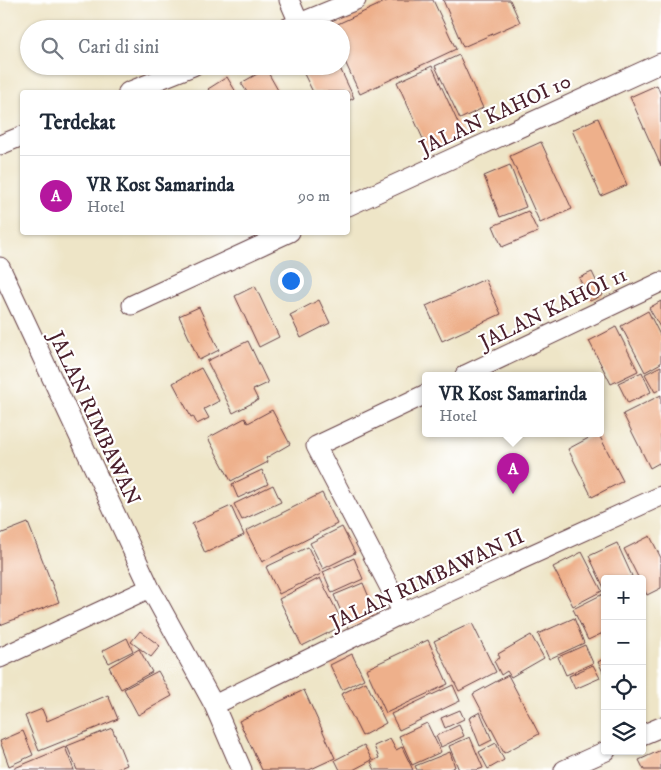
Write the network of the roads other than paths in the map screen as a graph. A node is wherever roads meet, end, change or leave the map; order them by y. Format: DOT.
graph roads {
  1 [pos="289,0"];
  2 [pos="356,0"];
  3 [pos="291,20"];
  4 [pos="307,20"];
  5 [pos="661,63"];
  6 [pos="170,75"];
  7 [pos="133,90"];
  8 [pos="20,137"];
  9 [pos="0,145"];
  10 [pos="350,205"];
  11 [pos="284,235"];
  12 [pos="0,267"];
  13 [pos="661,282"];
  14 [pos="132,305"];
  15 [pos="471,372"];
  16 [pos="422,396"];
  17 [pos="661,496"];
  18 [pos="150,588"];
  19 [pos="403,613"];
  20 [pos="0,658"];
  21 [pos="214,705"];
  22 [pos="661,727"];
  23 [pos="646,733"];
  24 [pos="601,753"];
  25 [pos="242,770"];
  26 [pos="564,770"];
  1 -- 3 [label="street"];
  2 -- 4 [label="street"];
  5 -- 10 [label="street, JALAN KAHOI 10"];
  6 -- 7 [label="street"];
  8 -- 9 [label="street"];
  11 -- 14 [label="street"];
  12 -- 18 [label="street, JALAN RIMBAWAN"];
  13 -- 15 [label="street, JALAN KAHOI 11"];
  16 -- 19 [label="street"];
  17 -- 19 [label="street, JALAN RIMBAWAN II"];
  18 -- 20 [label="street"];
  18 -- 21 [label="street, JALAN RIMBAWAN"];
  19 -- 21 [label="street, JALAN RIMBAWAN II"];
  21 -- 25 [label="street, JALAN RIMBAWAN"];
  22 -- 23 [label="street"];
  24 -- 26 [label="street"];
}
